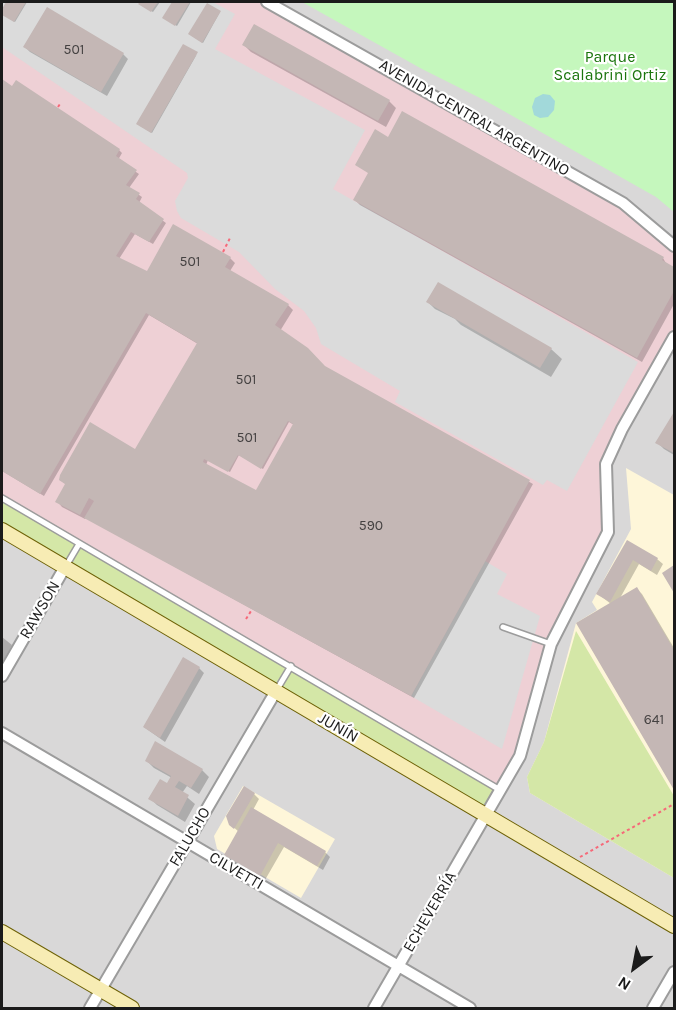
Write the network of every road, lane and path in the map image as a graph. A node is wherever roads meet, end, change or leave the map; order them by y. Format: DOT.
graph roads {
  1 [pos="267,2"];
  2 [pos="230,238"];
  3 [pos="675,246"];
  4 [pos="223,252"];
  5 [pos="675,337"];
  6 [pos="2,498"];
  7 [pos="2,530"];
  8 [pos="79,544"];
  9 [pos="65,567"];
  10 [pos="250,611"];
  11 [pos="246,619"];
  12 [pos="503,627"];
  13 [pos="551,644"];
  14 [pos="291,666"];
  15 [pos="2,676"];
  16 [pos="276,691"];
  17 [pos="2,733"];
  18 [pos="501,791"];
  19 [pos="675,804"];
  20 [pos="487,815"];
  21 [pos="187,842"];
  22 [pos="568,863"];
  23 [pos="675,926"];
  24 [pos="2,932"];
  25 [pos="398,966"];
  26 [pos="675,972"];
  27 [pos="101,990"];
  28 [pos="90,1008"];
  29 [pos="132,1008"];
  30 [pos="374,1008"];
  31 [pos="470,1008"];
  32 [pos="653,1008"];
  1 -- 3 [label="street, AVENIDA CENTRAL ARGENTINO"];
  2 -- 4 [label="path"];
  5 -- 13 [label="street, ECHEVERRÍA"];
  6 -- 8 [label="lane, JUNÍN"];
  7 -- 9 [label="main road, JUNÍN"];
  8 -- 9 [label="lane, RAWSON"];
  8 -- 14 [label="lane, JUNÍN"];
  9 -- 15 [label="street, RAWSON"];
  9 -- 16 [label="main road, JUNÍN"];
  10 -- 11 [label="path"];
  12 -- 13 [label="lane"];
  13 -- 18 [label="street, ECHEVERRÍA"];
  14 -- 16 [label="lane, FALUCHO"];
  14 -- 18 [label="lane, JUNÍN"];
  16 -- 20 [label="main road, JUNÍN"];
  16 -- 21 [label="street, FALUCHO"];
  17 -- 21 [label="street, CILVETTI"];
  18 -- 20 [label="street, ECHEVERRÍA"];
  19 -- 22 [label="path"];
  20 -- 22 [label="main road, JUNÍN"];
  20 -- 25 [label="street, ECHEVERRÍA"];
  21 -- 25 [label="street, CILVETTI"];
  21 -- 27 [label="street, FALUCHO"];
  22 -- 23 [label="main road, JUNÍN"];
  24 -- 27 [label="main road"];
  25 -- 30 [label="street, ECHEVERRÍA"];
  25 -- 31 [label="street, CILVETTI"];
  26 -- 32 [label="street"];
  27 -- 28 [label="street, FALUCHO"];
  27 -- 29 [label="main road"];
}
